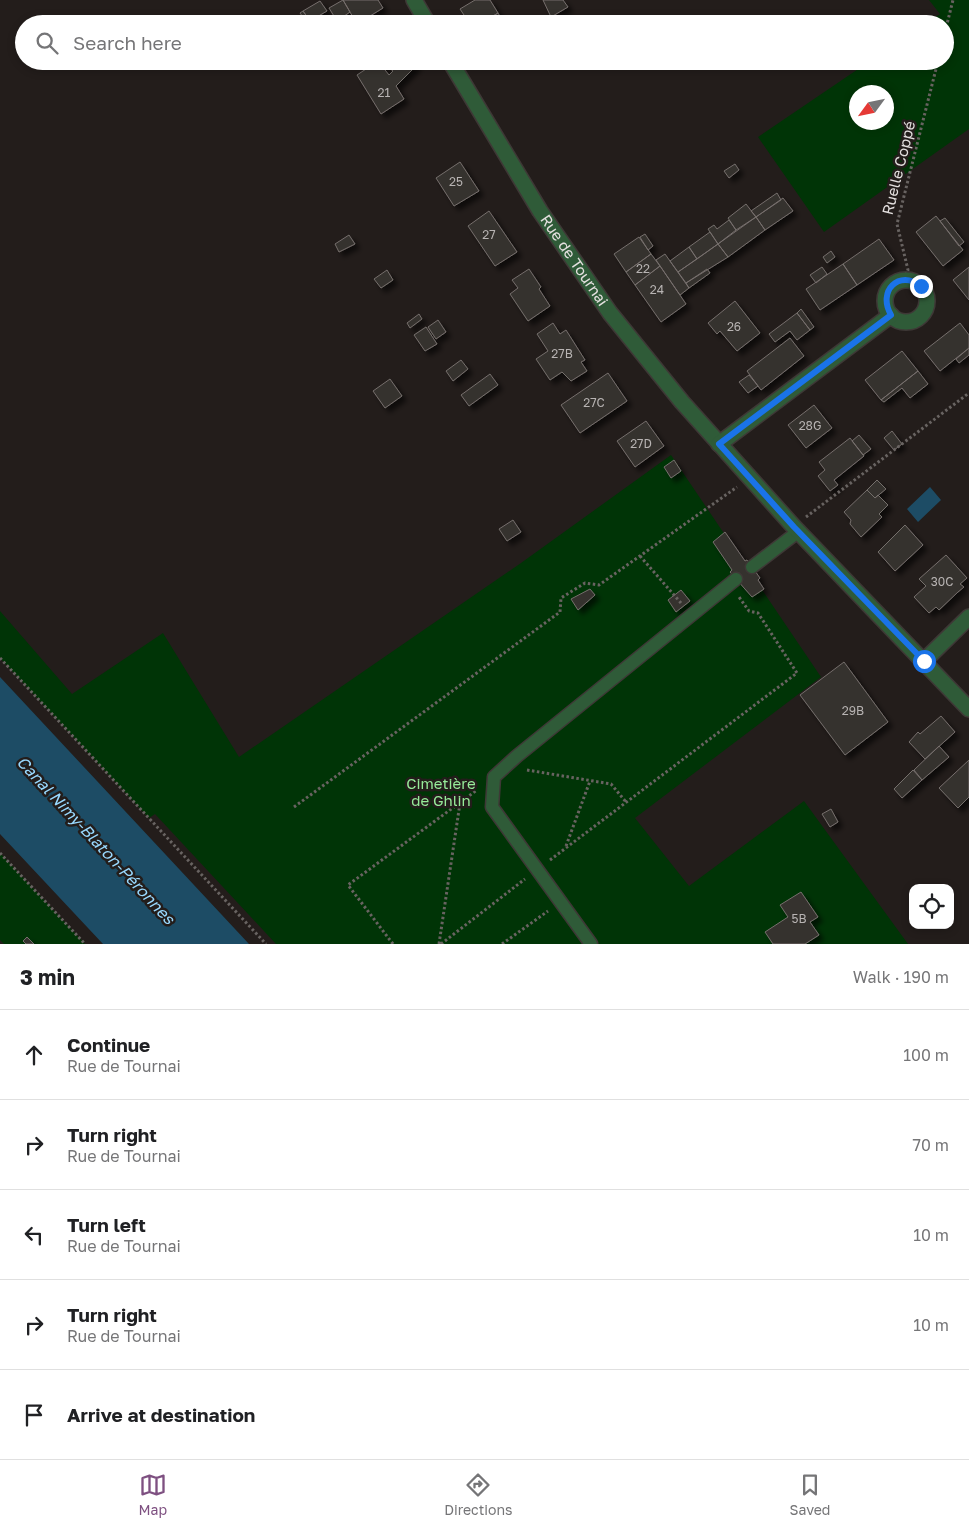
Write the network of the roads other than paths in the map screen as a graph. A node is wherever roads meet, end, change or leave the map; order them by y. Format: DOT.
graph roads {
  1 [pos="414,0"];
  2 [pos="423,15"];
  3 [pos="455,70"];
  4 [pos="891,315"];
  5 [pos="719,444"];
  6 [pos="796,529"];
  7 [pos="752,567"];
  8 [pos="733,582"];
  9 [pos="969,618"];
  10 [pos="924,661"];
  11 [pos="969,709"];
  12 [pos="591,944"];
  1 -- 2 [label="street"];
  3 -- 5 [label="street, Rue de Tournai"];
  4 -- 4 [label="street"];
  4 -- 5 [label="street"];
  5 -- 6 [label="street, Rue de Tournai"];
  6 -- 7 [label="lane"];
  6 -- 10 [label="street, Rue de Tournai"];
  8 -- 12 [label="lane"];
  9 -- 10 [label="street"];
  10 -- 11 [label="street, Rue de Tournai"];
}
